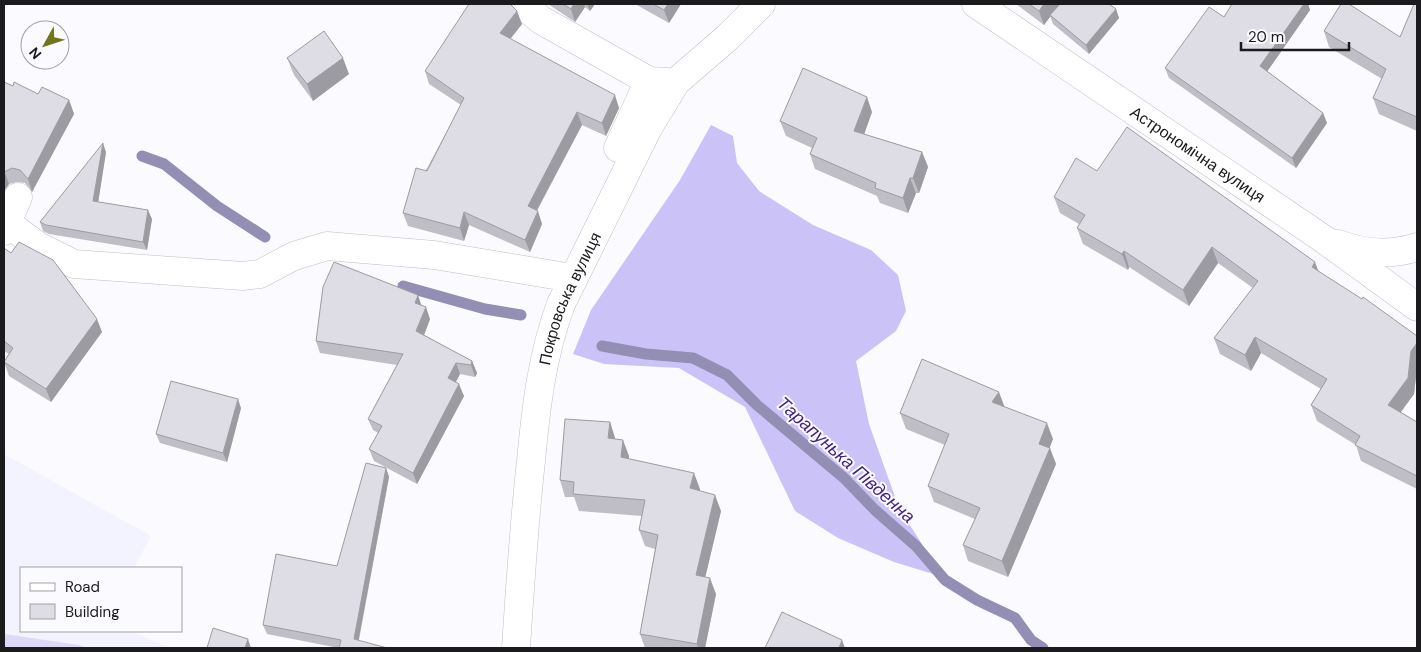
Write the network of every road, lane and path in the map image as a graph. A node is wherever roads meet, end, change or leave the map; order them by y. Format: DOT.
graph roads {
  1 [pos="522,4"];
  2 [pos="761,4"];
  3 [pos="976,4"];
  4 [pos="649,81"];
  5 [pos="676,82"];
  6 [pos="18,197"];
  7 [pos="6,227"];
  8 [pos="1322,238"];
  9 [pos="1417,247"];
  10 [pos="563,276"];
  11 [pos="1417,307"];
  12 [pos="516,648"];
  1 -- 4 [label="street"];
  2 -- 5 [label="street, Покровська вулиця"];
  3 -- 8 [label="street, Астрономічна вулиця"];
  4 -- 5 [label="street"];
  4 -- 10 [label="street"];
  5 -- 10 [label="street, Покровська вулиця"];
  6 -- 7 [label="street"];
  7 -- 10 [label="street"];
  8 -- 9 [label="street"];
  8 -- 11 [label="street, Астрономічна вулиця"];
  10 -- 12 [label="street, Покровська вулиця"];
}
